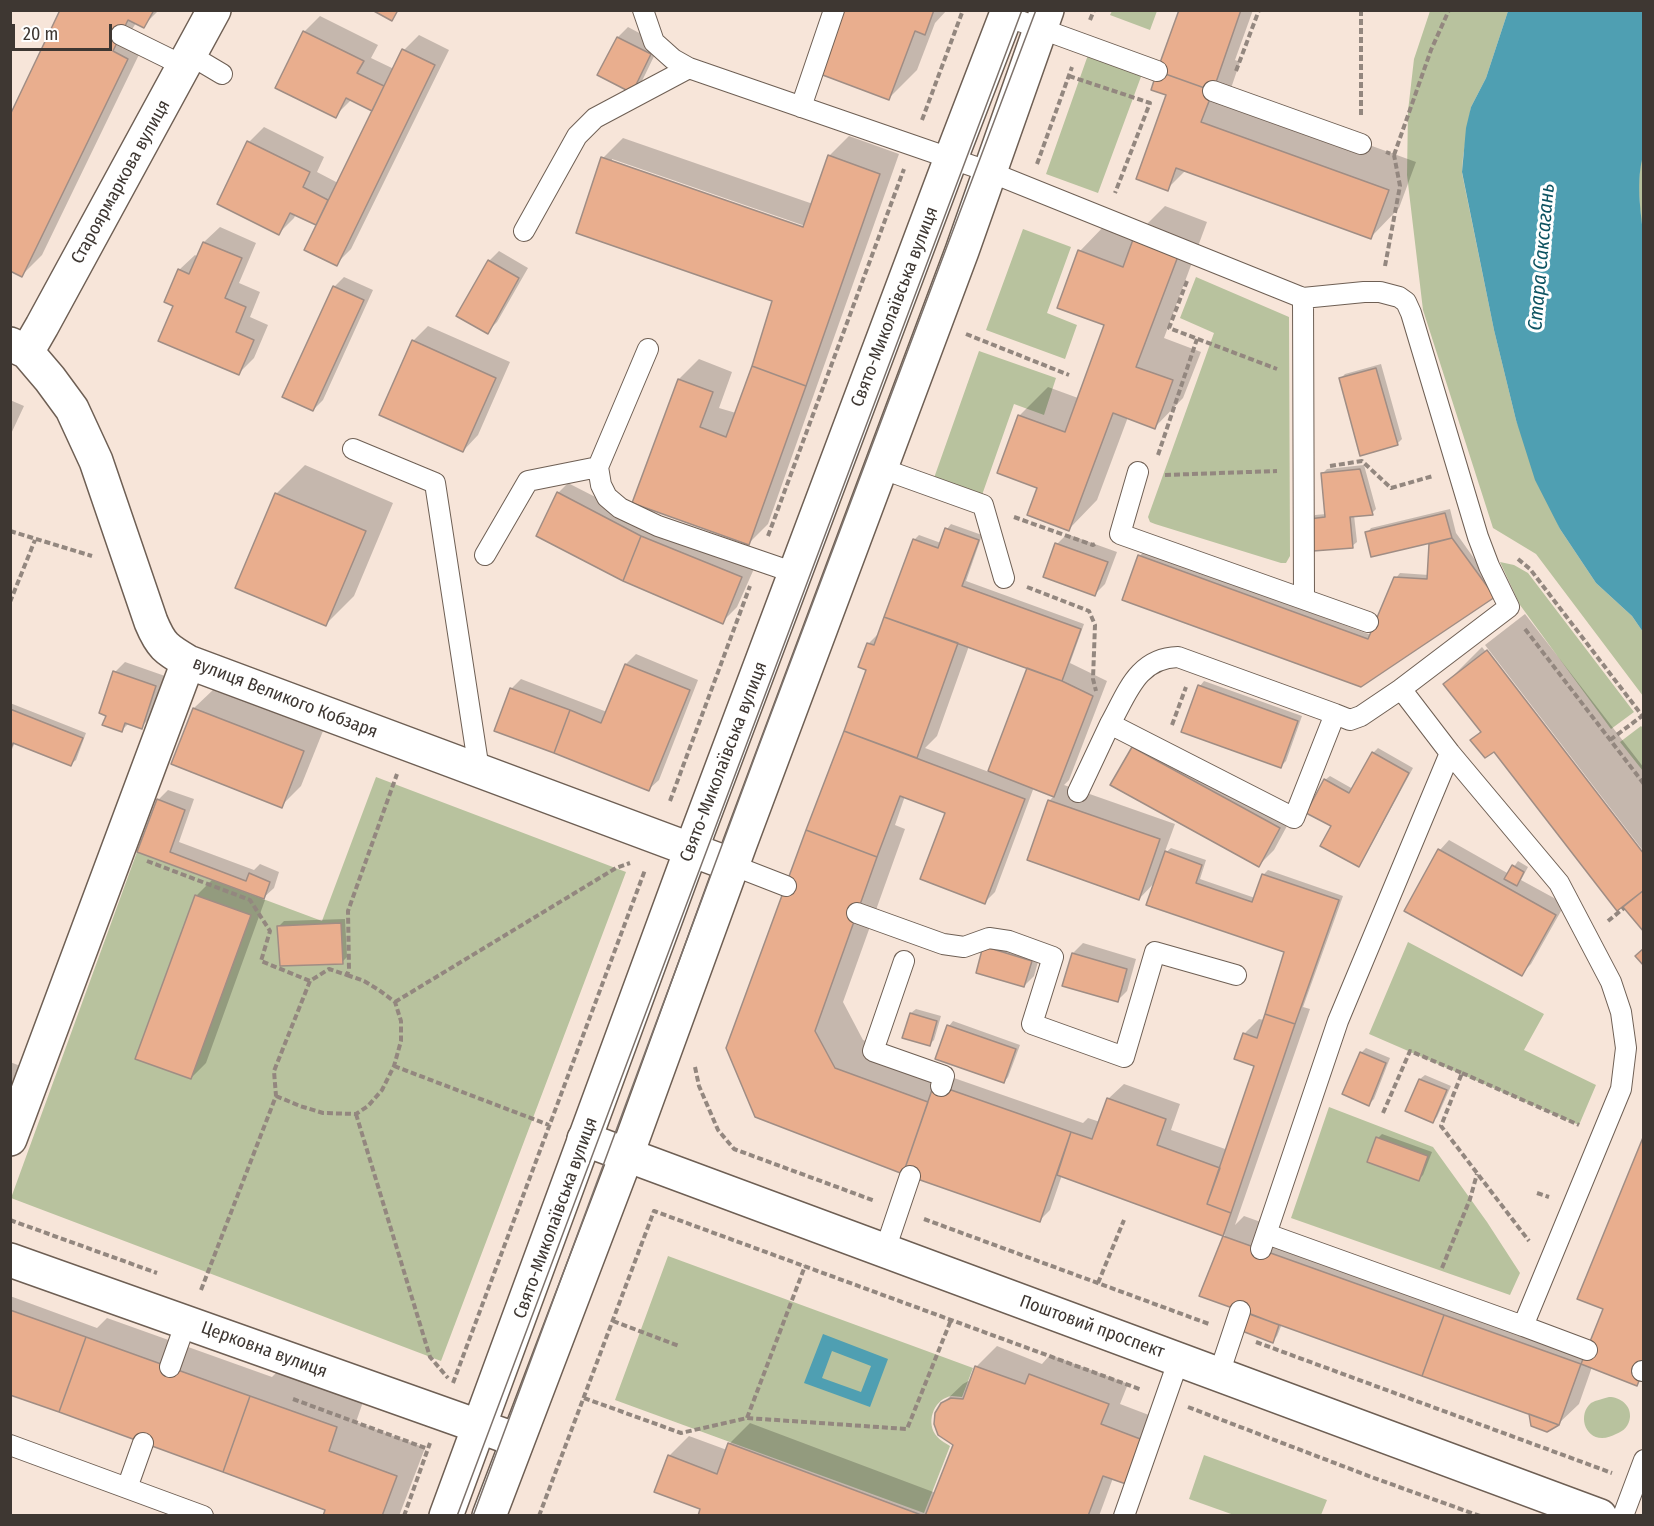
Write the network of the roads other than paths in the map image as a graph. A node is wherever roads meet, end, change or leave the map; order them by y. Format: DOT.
graph roads {
  1 [pos="214,10"];
  2 [pos="643,10"];
  3 [pos="834,10"];
  4 [pos="1007,13"];
  5 [pos="1044,20"];
  6 [pos="121,35"];
  7 [pos="187,60"];
  8 [pos="689,68"];
  9 [pos="1157,71"];
  10 [pos="222,74"];
  11 [pos="1220,93"];
  12 [pos="801,107"];
  13 [pos="1361,144"];
  14 [pos="951,158"];
  15 [pos="990,172"];
  16 [pos="524,231"];
  17 [pos="1303,298"];
  18 [pos="19,348"];
  19 [pos="648,349"];
  20 [pos="353,449"];
  21 [pos="598,468"];
  22 [pos="880,468"];
  23 [pos="1145,474"];
  24 [pos="485,555"];
  25 [pos="795,573"];
  26 [pos="1004,578"];
  27 [pos="1304,600"];
  28 [pos="1368,622"];
  29 [pos="188,662"];
  30 [pos="1401,689"];
  31 [pos="1335,714"];
  32 [pos="1110,724"];
  33 [pos="1450,753"];
  34 [pos="479,770"];
  35 [pos="1078,792"];
  36 [pos="691,850"];
  37 [pos="732,865"];
  38 [pos="786,886"];
  39 [pos="857,913"];
  40 [pos="904,960"];
  41 [pos="1236,975"];
  42 [pos="941,1086"];
  43 [pos="10,1139"];
  44 [pos="584,1139"];
  45 [pos="627,1154"];
  46 [pos="910,1176"];
  47 [pos="885,1250"];
  48 [pos="10,1260"];
  49 [pos="1240,1311"];
  50 [pos="186,1322"];
  51 [pos="1523,1326"];
  52 [pos="1587,1350"];
  53 [pos="1179,1359"];
  54 [pos="170,1367"];
  55 [pos="1219,1374"];
  56 [pos="480,1427"];
  57 [pos="517,1440"];
  58 [pos="143,1443"];
  59 [pos="10,1445"];
  60 [pos="1644,1460"];
  61 [pos="127,1488"];
  62 [pos="202,1515"];
  63 [pos="446,1515"];
  64 [pos="489,1515"];
  65 [pos="1124,1515"];
  66 [pos="1600,1515"];
  67 [pos="1623,1515"];
  1 -- 7 [label="street, Староярмаркова вулиця"];
  2 -- 8 [label="lane"];
  3 -- 12 [label="lane"];
  4 -- 5 [label="lane"];
  4 -- 14 [label="street, Свято-Миколаївська вулиця"];
  5 -- 9 [label="lane"];
  5 -- 15 [label="street"];
  6 -- 7 [label="lane"];
  7 -- 10 [label="lane"];
  7 -- 18 [label="street, Староярмаркова вулиця"];
  8 -- 12 [label="lane"];
  8 -- 16 [label="lane"];
  11 -- 13 [label="lane"];
  12 -- 14 [label="lane"];
  14 -- 15 [label="lane"];
  14 -- 25 [label="street, Свято-Миколаївська вулиця"];
  15 -- 17 [label="lane"];
  15 -- 22 [label="street"];
  17 -- 27 [label="lane"];
  17 -- 30 [label="lane"];
  18 -- 29 [label="street, вулиця Великого Кобзаря"];
  19 -- 21 [label="lane"];
  20 -- 34 [label="lane"];
  21 -- 24 [label="lane"];
  21 -- 25 [label="lane"];
  22 -- 26 [label="lane"];
  22 -- 37 [label="street"];
  23 -- 27 [label="lane"];
  25 -- 36 [label="street, Свято-Миколаївська вулиця"];
  27 -- 28 [label="lane"];
  29 -- 34 [label="street, вулиця Великого Кобзаря"];
  29 -- 43 [label="street"];
  30 -- 31 [label="lane"];
  30 -- 33 [label="lane"];
  31 -- 32 [label="lane"];
  31 -- 32 [label="lane"];
  32 -- 35 [label="lane"];
  33 -- 51 [label="lane"];
  33 -- 51 [label="lane"];
  34 -- 36 [label="street, вулиця Великого Кобзаря"];
  36 -- 37 [label="street, вулиця Великого Кобзаря"];
  36 -- 44 [label="street, Свято-Миколаївська вулиця"];
  37 -- 38 [label="lane"];
  37 -- 45 [label="street"];
  39 -- 41 [label="lane"];
  40 -- 42 [label="lane"];
  44 -- 45 [label="street, Поштовий проспект"];
  44 -- 56 [label="street, Свято-Миколаївська вулиця"];
  45 -- 47 [label="street, Поштовий проспект"];
  45 -- 57 [label="street"];
  46 -- 47 [label="lane"];
  47 -- 53 [label="street, Поштовий проспект"];
  48 -- 50 [label="street, Церковна вулиця"];
  49 -- 55 [label="lane"];
  50 -- 54 [label="lane"];
  50 -- 56 [label="street, Церковна вулиця"];
  51 -- 52 [label="lane"];
  53 -- 55 [label="street, Поштовий проспект"];
  53 -- 65 [label="lane"];
  55 -- 66 [label="street, Поштовий проспект"];
  56 -- 57 [label="street, Церковна вулиця"];
  56 -- 63 [label="street, Свято-Миколаївська вулиця"];
  57 -- 64 [label="street"];
  58 -- 61 [label="lane"];
  59 -- 61 [label="lane"];
  60 -- 67 [label="lane"];
  61 -- 62 [label="lane"];
}
